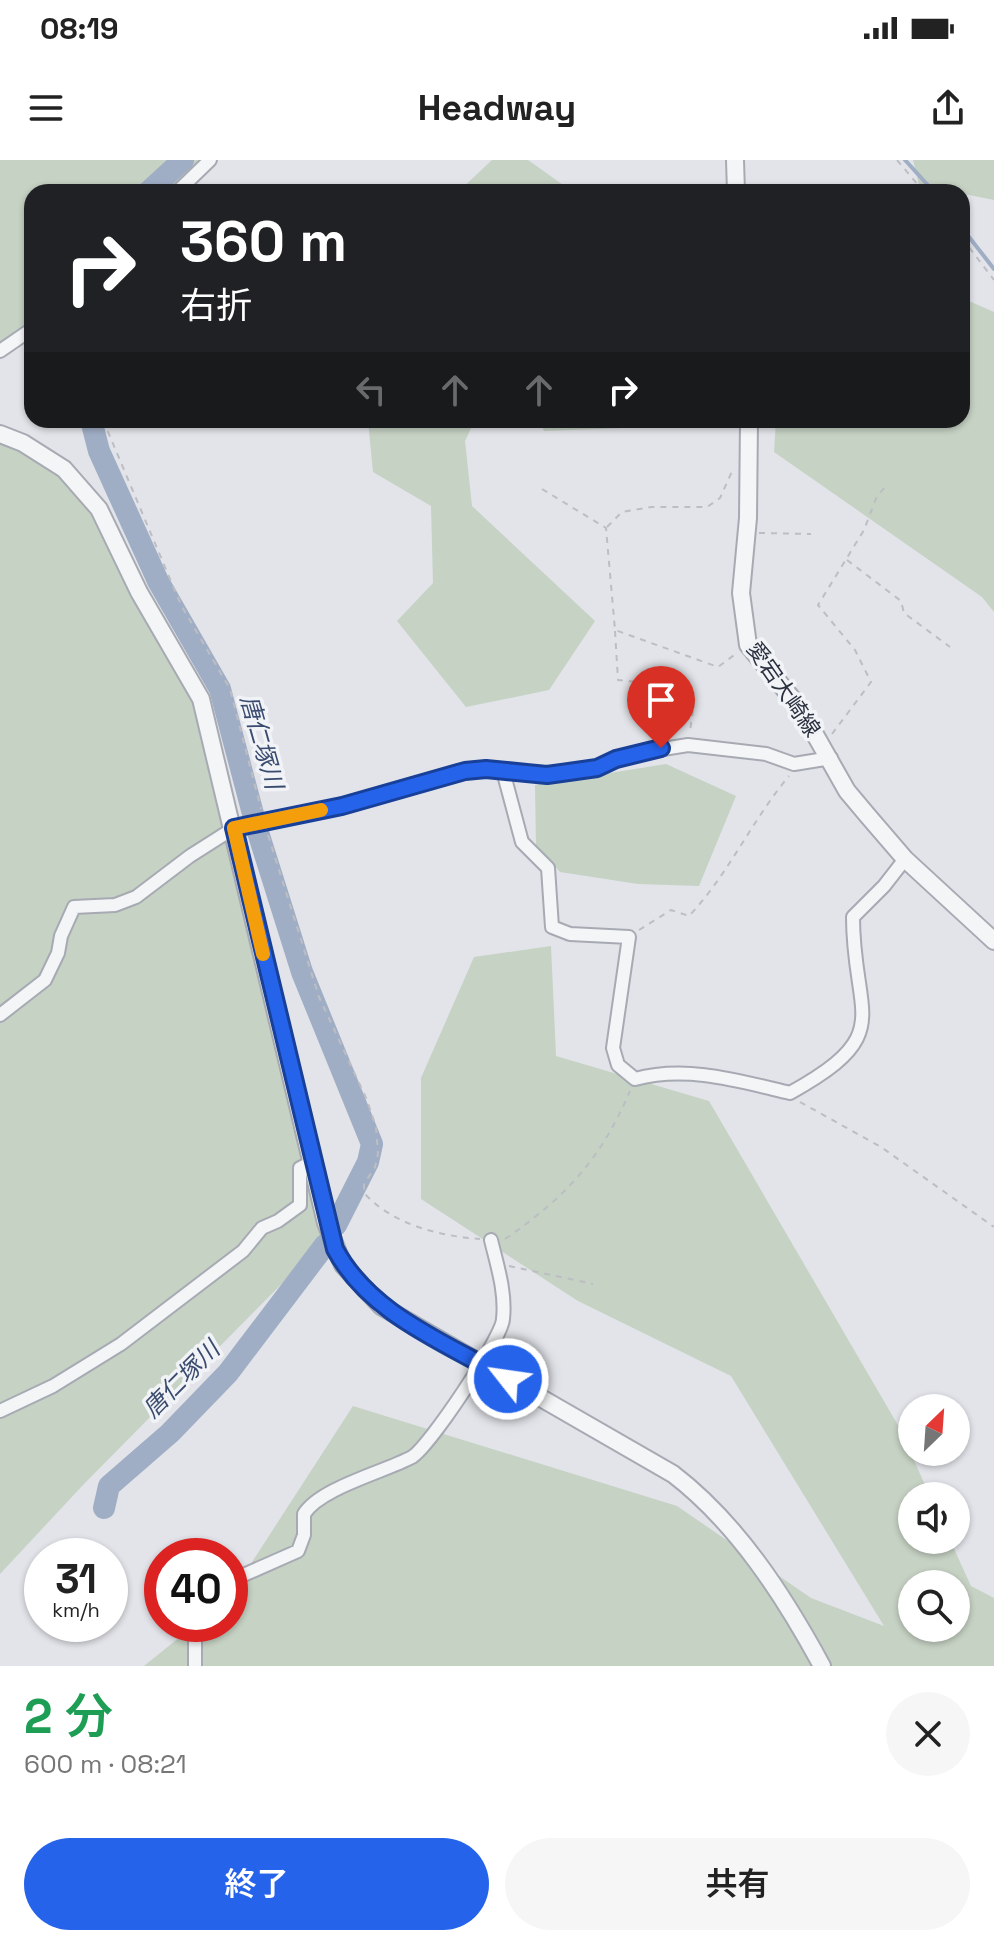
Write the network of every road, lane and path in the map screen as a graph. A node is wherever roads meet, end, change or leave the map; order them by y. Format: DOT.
graph roads {
  1 [pos="210,160"];
  2 [pos="735,160"];
  3 [pos="897,160"];
  4 [pos="185,184"];
  5 [pos="736,184"];
  6 [pos="917,184"];
  7 [pos="970,248"];
  8 [pos="994,280"];
  9 [pos="24,334"];
  10 [pos="0,351"];
  11 [pos="106,428"];
  12 [pos="749,428"];
  13 [pos="0,434"];
  14 [pos="750,469"];
  15 [pos="887,485"];
  16 [pos="542,489"];
  17 [pos="606,528"];
  18 [pos="746,533"];
  19 [pos="811,534"];
  20 [pos="846,560"];
  21 [pos="615,630"];
  22 [pos="748,645"];
  23 [pos="950,647"];
  24 [pos="688,745"];
  25 [pos="827,751"];
  26 [pos="794,764"];
  27 [pos="503,771"];
  28 [pos="264,819"];
  29 [pos="234,828"];
  30 [pos="905,859"];
  31 [pos="629,937"];
  32 [pos="994,941"];
  33 [pos="0,1015"];
  34 [pos="635,1079"];
  35 [pos="790,1093"];
  36 [pos="312,1162"];
  37 [pos="994,1227"];
  38 [pos="491,1240"];
  39 [pos="496,1263"];
  40 [pos="593,1284"];
  41 [pos="481,1363"];
  42 [pos="0,1411"];
  43 [pos="248,1573"];
  44 [pos="195,1642"];
  45 [pos="195,1666"];
  46 [pos="822,1666"];
  1 -- 4 [label="street"];
  2 -- 5 [label="street"];
  3 -- 6 [label="path"];
  7 -- 8 [label="path"];
  9 -- 10 [label="street"];
  11 -- 28 [label="path"];
  12 -- 14 [label="street, 愛宕大崎線"];
  13 -- 29 [label="street"];
  14 -- 17 [label="path"];
  14 -- 18 [label="street, 愛宕大崎線"];
  15 -- 20 [label="path"];
  16 -- 17 [label="path"];
  17 -- 21 [label="path"];
  18 -- 19 [label="path"];
  18 -- 22 [label="street, 愛宕大崎線"];
  20 -- 23 [label="path"];
  20 -- 25 [label="path"];
  21 -- 22 [label="path"];
  21 -- 24 [label="path"];
  22 -- 25 [label="street, 愛宕大崎線"];
  24 -- 26 [label="street"];
  24 -- 27 [label="street"];
  25 -- 26 [label="street"];
  25 -- 30 [label="street, 愛宕大崎線"];
  26 -- 31 [label="path"];
  27 -- 28 [label="street"];
  27 -- 31 [label="street"];
  28 -- 29 [label="street"];
  28 -- 38 [label="path"];
  29 -- 33 [label="street"];
  29 -- 36 [label="street"];
  30 -- 32 [label="street, 愛宕大崎線"];
  30 -- 35 [label="street"];
  31 -- 34 [label="street"];
  34 -- 35 [label="street"];
  34 -- 38 [label="path"];
  35 -- 37 [label="path"];
  36 -- 41 [label="street"];
  36 -- 42 [label="street"];
  38 -- 39 [label="street"];
  39 -- 40 [label="path"];
  39 -- 41 [label="street"];
  41 -- 43 [label="street"];
  41 -- 46 [label="street"];
  44 -- 45 [label="street"];
}
